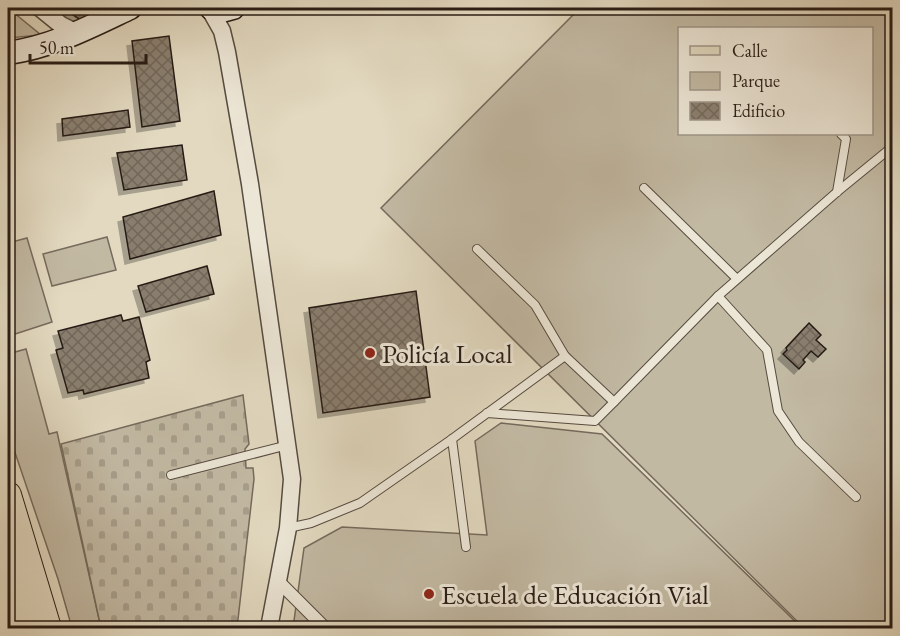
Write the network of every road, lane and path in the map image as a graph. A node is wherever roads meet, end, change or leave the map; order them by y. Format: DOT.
graph roads {
  1 [pos="40,8"];
  2 [pos="130,8"];
  3 [pos="210,8"];
  4 [pos="234,8"];
  5 [pos="77,33"];
  6 [pos="227,52"];
  7 [pos="8,53"];
  8 [pos="842,135"];
  9 [pos="892,147"];
  10 [pos="644,188"];
  11 [pos="837,192"];
  12 [pos="477,249"];
  13 [pos="737,279"];
  14 [pos="718,296"];
  15 [pos="565,356"];
  16 [pos="614,402"];
  17 [pos="487,413"];
  18 [pos="452,439"];
  19 [pos="288,445"];
  20 [pos="171,475"];
  21 [pos="8,495"];
  22 [pos="856,497"];
  23 [pos="288,528"];
  24 [pos="466,547"];
  25 [pos="8,573"];
  26 [pos="278,581"];
  27 [pos="23,628"];
  28 [pos="48,628"];
  29 [pos="269,628"];
  30 [pos="324,628"];
  1 -- 5 [label="street"];
  2 -- 5 [label="main road"];
  3 -- 4 [label="main road"];
  3 -- 6 [label="street"];
  4 -- 6 [label="street"];
  5 -- 7 [label="main road"];
  6 -- 19 [label="street"];
  8 -- 11 [label="lane"];
  9 -- 11 [label="lane"];
  10 -- 13 [label="lane"];
  11 -- 13 [label="lane"];
  12 -- 15 [label="lane"];
  13 -- 14 [label="lane"];
  14 -- 16 [label="lane"];
  14 -- 22 [label="lane"];
  15 -- 16 [label="lane"];
  15 -- 17 [label="lane"];
  16 -- 17 [label="lane"];
  17 -- 18 [label="lane"];
  18 -- 23 [label="lane"];
  18 -- 24 [label="lane"];
  19 -- 20 [label="lane"];
  19 -- 23 [label="street"];
  21 -- 28 [label="main road"];
  23 -- 26 [label="street"];
  25 -- 27 [label="main road"];
  26 -- 29 [label="street"];
  26 -- 30 [label="street"];
}
